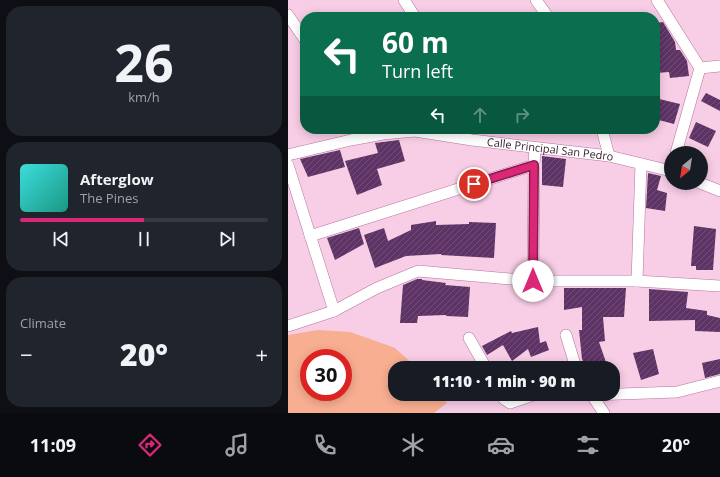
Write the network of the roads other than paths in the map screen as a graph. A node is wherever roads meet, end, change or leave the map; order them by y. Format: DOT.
graph roads {
  1 [pos="404,0"];
  2 [pos="536,0"];
  3 [pos="657,0"];
  4 [pos="412,12"];
  5 [pos="544,12"];
  6 [pos="288,15"];
  7 [pos="300,33"];
  8 [pos="720,66"];
  9 [pos="700,68"];
  10 [pos="364,134"];
  11 [pos="434,134"];
  12 [pos="470,134"];
  13 [pos="603,134"];
  14 [pos="472,140"];
  15 [pos="678,146"];
  16 [pos="535,148"];
  17 [pos="288,155"];
  18 [pos="609,156"];
  19 [pos="640,164"];
  20 [pos="288,165"];
  21 [pos="534,165"];
  22 [pos="664,169"];
  23 [pos="708,187"];
  24 [pos="720,192"];
  25 [pos="310,236"];
  26 [pos="533,281"];
  27 [pos="637,281"];
  28 [pos="720,286"];
  29 [pos="334,311"];
  30 [pos="288,326"];
  31 [pos="566,335"];
  32 [pos="469,338"];
  33 [pos="482,361"];
  34 [pos="574,361"];
  35 [pos="720,381"];
  36 [pos="620,394"];
  37 [pos="506,401"];
  38 [pos="516,401"];
  39 [pos="595,401"];
  40 [pos="604,413"];
  1 -- 4 [label="street"];
  2 -- 5 [label="street"];
  3 -- 9 [label="street"];
  6 -- 7 [label="street"];
  8 -- 9 [label="street"];
  9 -- 15 [label="street"];
  10 -- 17 [label="street, Calle Principal San Pedro"];
  11 -- 14 [label="street, Calle Principal San Pedro"];
  12 -- 14 [label="street"];
  13 -- 18 [label="street"];
  14 -- 16 [label="street, Calle Principal San Pedro"];
  16 -- 18 [label="street, Calle Principal San Pedro"];
  16 -- 21 [label="street"];
  18 -- 19 [label="street, Calle Principal San Pedro"];
  19 -- 22 [label="street, Calle Principal San Pedro"];
  19 -- 27 [label="street"];
  20 -- 25 [label="street"];
  21 -- 25 [label="street"];
  21 -- 26 [label="street"];
  23 -- 24 [label="street"];
  25 -- 29 [label="street"];
  26 -- 27 [label="street"];
  26 -- 29 [label="street"];
  27 -- 28 [label="street"];
  29 -- 30 [label="street"];
  31 -- 34 [label="street"];
  32 -- 33 [label="street"];
  35 -- 36 [label="street"];
  37 -- 38 [label="street"];
  39 -- 40 [label="street"];
}
